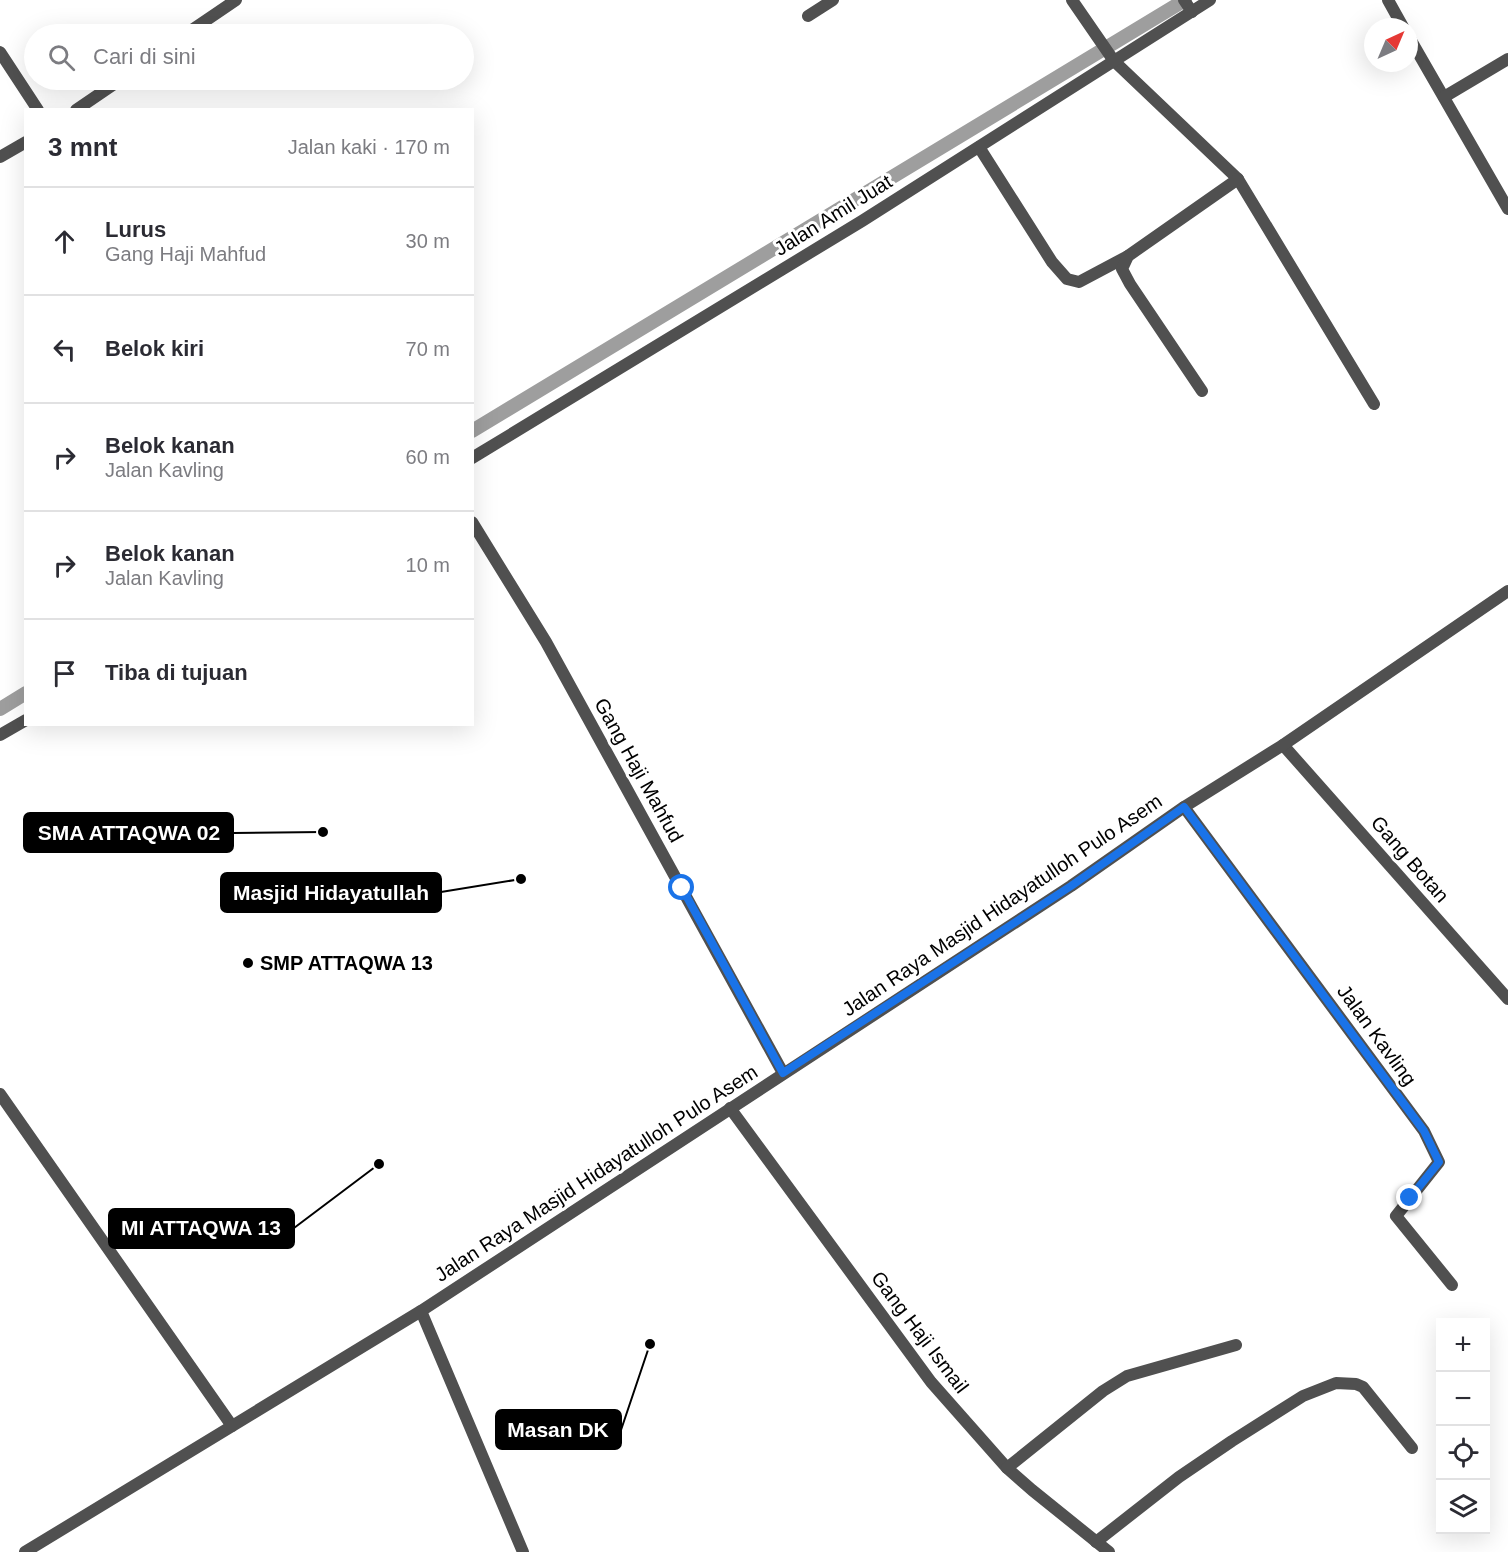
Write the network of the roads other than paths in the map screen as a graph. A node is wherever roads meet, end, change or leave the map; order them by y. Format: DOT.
graph roads {
  1 [pos="236,0"];
  2 [pos="833,0"];
  3 [pos="1072,0"];
  4 [pos="1210,0"];
  5 [pos="1388,0"];
  6 [pos="1187,5"];
  7 [pos="808,16"];
  8 [pos="1398,18"];
  9 [pos="201,24"];
  10 [pos="0,52"];
  11 [pos="1418,53"];
  12 [pos="1112,57"];
  13 [pos="1508,59"];
  14 [pos="24,89"];
  15 [pos="25,90"];
  16 [pos="105,90"];
  17 [pos="1444,98"];
  18 [pos="37,108"];
  19 [pos="79,108"];
  20 [pos="24,143"];
  21 [pos="979,147"];
  22 [pos="0,157"];
  23 [pos="1238,179"];
  24 [pos="1508,209"];
  25 [pos="1128,256"];
  26 [pos="1202,391"];
  27 [pos="1374,404"];
  28 [pos="474,457"];
  29 [pos="474,525"];
  30 [pos="1508,591"];
  31 [pos="24,721"];
  32 [pos="0,735"];
  33 [pos="1283,745"];
  34 [pos="1184,807"];
  35 [pos="1508,999"];
  36 [pos="783,1073"];
  37 [pos="0,1094"];
  38 [pos="730,1108"];
  39 [pos="1452,1285"];
  40 [pos="421,1311"];
  41 [pos="1236,1345"];
  42 [pos="232,1426"];
  43 [pos="1412,1448"];
  44 [pos="1007,1468"];
  45 [pos="1096,1542"];
  46 [pos="25,1552"];
  47 [pos="523,1552"];
  48 [pos="1109,1552"];
  1 -- 9 [label="street"];
  2 -- 7 [label="street"];
  3 -- 12 [label="street"];
  4 -- 6 [label="street, Jalan Amil Juat"];
  5 -- 8 [label="street"];
  6 -- 12 [label="street, Jalan Amil Juat"];
  10 -- 14 [label="street"];
  11 -- 17 [label="street"];
  12 -- 21 [label="street, Jalan Amil Juat"];
  12 -- 23 [label="street"];
  13 -- 17 [label="street"];
  15 -- 18 [label="street"];
  16 -- 19 [label="street"];
  17 -- 24 [label="street"];
  20 -- 22 [label="street"];
  21 -- 25 [label="street"];
  21 -- 28 [label="street, Jalan Amil Juat"];
  23 -- 25 [label="street"];
  23 -- 27 [label="street"];
  25 -- 26 [label="street"];
  29 -- 36 [label="street, Gang Haji Mahfud"];
  30 -- 33 [label="street, Jalan Raya Masjid Hidayatulloh Pulo Asem"];
  31 -- 32 [label="street"];
  33 -- 34 [label="street, Jalan Raya Masjid Hidayatulloh Pulo Asem"];
  33 -- 35 [label="street, Gang Botan"];
  34 -- 36 [label="street, Jalan Raya Masjid Hidayatulloh Pulo Asem"];
  34 -- 39 [label="street, Jalan Kavling"];
  36 -- 38 [label="street, Jalan Raya Masjid Hidayatulloh Pulo Asem"];
  37 -- 42 [label="street"];
  38 -- 40 [label="street, Jalan Raya Masjid Hidayatulloh Pulo Asem"];
  38 -- 44 [label="street, Gang Haji Ismail"];
  40 -- 42 [label="street, Jalan Raya Masjid Hidayatulloh Pulo Asem"];
  40 -- 47 [label="street"];
  41 -- 44 [label="street"];
  42 -- 46 [label="street, Jalan Raya Masjid Hidayatulloh Pulo Asem"];
  43 -- 45 [label="street"];
  44 -- 45 [label="street, Gang Haji Ismail"];
  45 -- 48 [label="street, Gang Haji Ismail"];
}
